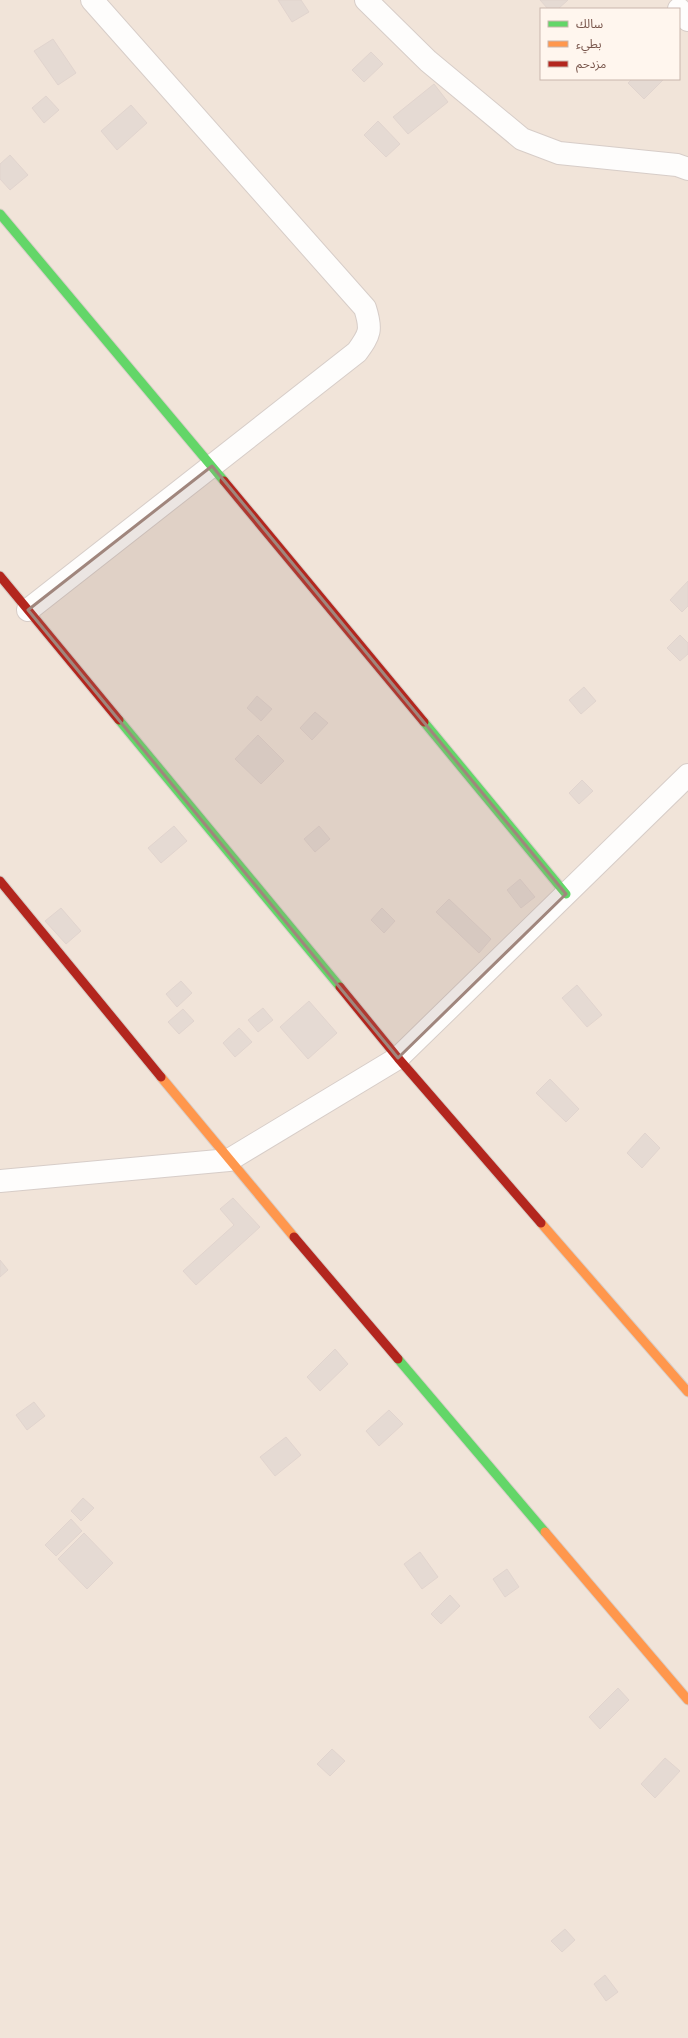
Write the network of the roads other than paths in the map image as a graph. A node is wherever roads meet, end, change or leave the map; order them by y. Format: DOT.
graph roads {
  1 [pos="92,0"];
  2 [pos="366,0"];
  3 [pos="671,0"];
  4 [pos="678,8"];
  5 [pos="680,10"];
  6 [pos="688,20"];
  7 [pos="688,169"];
  8 [pos="0,214"];
  9 [pos="212,466"];
  10 [pos="0,576"];
  11 [pos="28,610"];
  12 [pos="688,775"];
  13 [pos="0,881"];
  14 [pos="566,894"];
  15 [pos="398,1058"];
  16 [pos="229,1160"];
  17 [pos="0,1181"];
  18 [pos="688,1392"];
  19 [pos="688,1700"];
  1 -- 9 [label="street"];
  2 -- 7 [label="street"];
  3 -- 4 [label="street"];
  5 -- 6 [label="street"];
  8 -- 9 [label="street"];
  9 -- 11 [label="street"];
  9 -- 14 [label="street"];
  10 -- 11 [label="street"];
  11 -- 15 [label="street"];
  12 -- 14 [label="street"];
  13 -- 16 [label="street"];
  14 -- 15 [label="street"];
  15 -- 16 [label="street"];
  15 -- 18 [label="street"];
  16 -- 17 [label="street"];
  16 -- 19 [label="street"];
}
